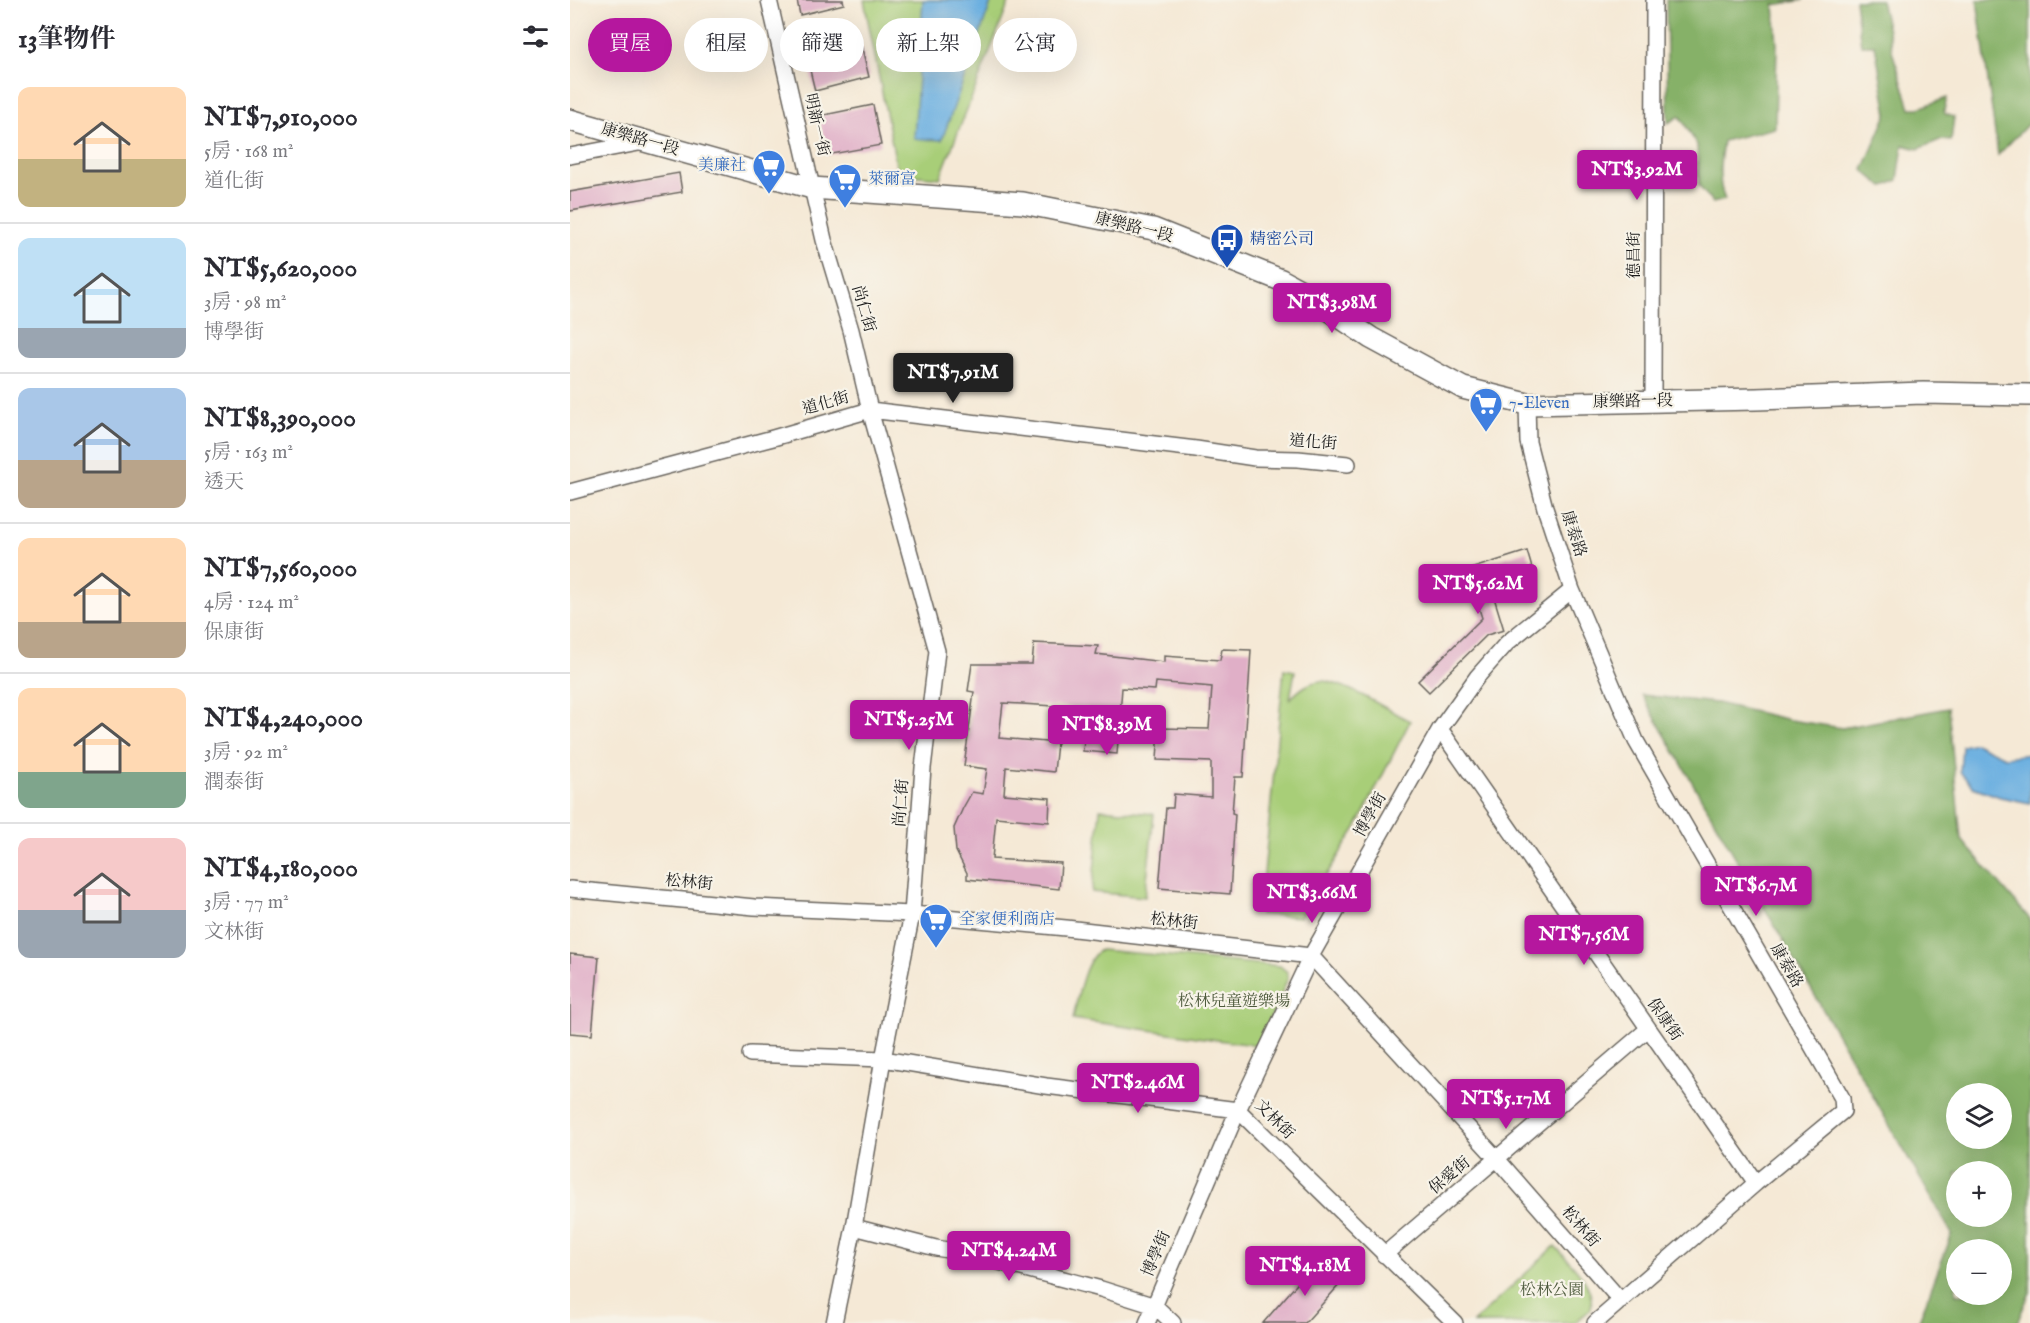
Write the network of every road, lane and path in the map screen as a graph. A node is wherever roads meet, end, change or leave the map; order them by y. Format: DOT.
graph roads {
  1 [pos="769,0"];
  2 [pos="1654,0"];
  3 [pos="570,120"];
  4 [pos="647,141"];
  5 [pos="570,156"];
  6 [pos="812,188"];
  7 [pos="2030,395"];
  8 [pos="1653,402"];
  9 [pos="1527,404"];
  10 [pos="870,410"];
  11 [pos="1348,464"];
  12 [pos="570,492"];
  13 [pos="1572,590"];
  14 [pos="1440,729"];
  15 [pos="570,889"];
  16 [pos="912,914"];
  17 [pos="1311,956"];
  18 [pos="1648,1029"];
  19 [pos="750,1054"];
  20 [pos="883,1059"];
  21 [pos="1238,1110"];
  22 [pos="1497,1159"];
  23 [pos="1756,1183"];
  24 [pos="854,1227"];
  25 [pos="1384,1255"];
  26 [pos="1621,1301"];
  27 [pos="1155,1306"];
  28 [pos="834,1323"];
  29 [pos="1147,1323"];
  30 [pos="1173,1323"];
  31 [pos="1455,1323"];
  32 [pos="1595,1323"];
  1 -- 6 [label="street, 明新一街"];
  2 -- 8 [label="street, 德昌街"];
  3 -- 4 [label="street, 康樂路一段"];
  4 -- 5 [label="street"];
  4 -- 6 [label="street, 康樂路一段"];
  6 -- 9 [label="street, 康樂路一段"];
  6 -- 10 [label="street, 尚仁街"];
  7 -- 8 [label="street, 康樂路一段"];
  8 -- 9 [label="street, 康樂路一段"];
  9 -- 13 [label="street, 康泰路"];
  10 -- 11 [label="street, 道化街"];
  10 -- 12 [label="street, 道化街"];
  10 -- 16 [label="street, 尚仁街"];
  13 -- 14 [label="street, 博學街"];
  13 -- 23 [label="street, 康泰路"];
  14 -- 17 [label="street, 博學街"];
  14 -- 18 [label="street, 保康街"];
  15 -- 16 [label="street, 松林街"];
  16 -- 17 [label="street, 松林街"];
  16 -- 20 [label="street, 尚仁街"];
  17 -- 21 [label="street, 博學街"];
  17 -- 22 [label="street, 松林街"];
  18 -- 22 [label="street, 保愛街"];
  18 -- 23 [label="street, 保康街"];
  19 -- 20 [label="street, 文林街"];
  20 -- 21 [label="street, 文林街"];
  20 -- 24 [label="street, 尚仁街"];
  21 -- 25 [label="street, 文林街"];
  21 -- 27 [label="street, 博學街"];
  22 -- 25 [label="street, 保愛街"];
  22 -- 26 [label="street, 松林街"];
  23 -- 26 [label="street, 康泰路"];
  24 -- 27 [label="street"];
  24 -- 28 [label="street, 尚仁街"];
  25 -- 31 [label="street, 文林街"];
  26 -- 32 [label="street, 康泰路"];
  27 -- 29 [label="street, 博學街"];
  27 -- 30 [label="street"];
}
